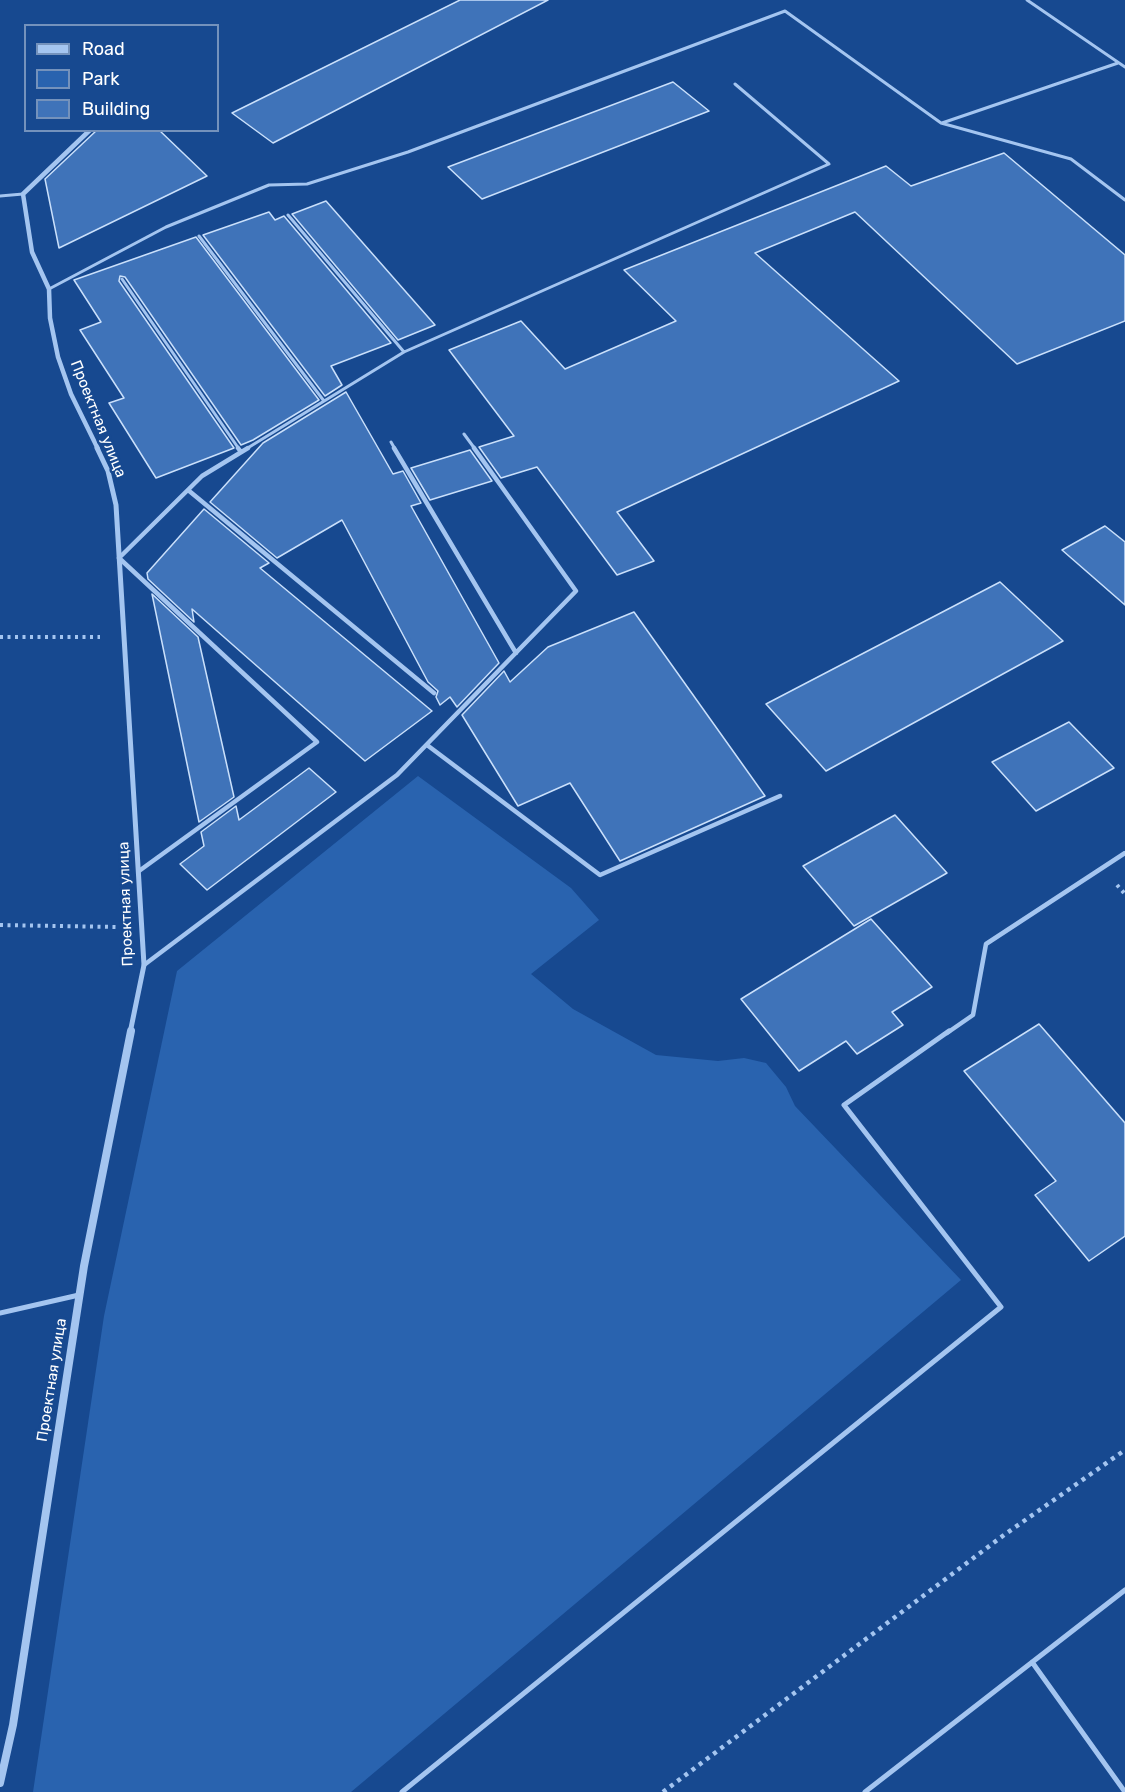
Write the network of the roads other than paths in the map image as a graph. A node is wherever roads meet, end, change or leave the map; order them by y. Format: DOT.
graph roads {
  1 [pos="1027,0"];
  2 [pos="1118,63"];
  3 [pos="1125,67"];
  4 [pos="735,84"];
  5 [pos="940,123"];
  6 [pos="88,132"];
  7 [pos="23,194"];
  8 [pos="0,196"];
  9 [pos="1125,200"];
  10 [pos="288,215"];
  11 [pos="199,236"];
  12 [pos="122,279"];
  13 [pos="49,289"];
  14 [pos="404,352"];
  15 [pos="324,401"];
  16 [pos="464,434"];
  17 [pos="391,442"];
  18 [pos="241,452"];
  19 [pos="188,490"];
  20 [pos="119,558"];
  21 [pos="516,653"];
  22 [pos="434,693"];
  23 [pos="427,745"];
  24 [pos="780,796"];
  25 [pos="1125,853"];
  26 [pos="139,871"];
  27 [pos="144,965"];
  28 [pos="79,1296"];
  29 [pos="0,1313"];
  30 [pos="1125,1590"];
  31 [pos="1032,1662"];
  32 [pos="0,1783"];
  33 [pos="402,1792"];
  34 [pos="865,1792"];
  35 [pos="1125,1792"];
  1 -- 2 [label="lane"];
  2 -- 3 [label="lane"];
  2 -- 5 [label="lane"];
  4 -- 14 [label="lane"];
  5 -- 9 [label="lane"];
  5 -- 13 [label="lane"];
  6 -- 7 [label="street"];
  7 -- 8 [label="lane"];
  7 -- 13 [label="street, Проектная улица"];
  10 -- 14 [label="lane"];
  11 -- 15 [label="lane"];
  12 -- 18 [label="lane"];
  13 -- 20 [label="street, Проектная улица"];
  14 -- 15 [label="lane"];
  15 -- 18 [label="lane"];
  16 -- 21 [label="lane"];
  17 -- 21 [label="lane"];
  18 -- 19 [label="lane"];
  19 -- 20 [label="lane"];
  19 -- 22 [label="lane"];
  20 -- 26 [label="street, Проектная улица"];
  20 -- 26 [label="lane"];
  21 -- 23 [label="lane"];
  23 -- 24 [label="lane"];
  23 -- 27 [label="lane"];
  25 -- 33 [label="lane"];
  26 -- 27 [label="street, Проектная улица"];
  27 -- 28 [label="street, Проектная улица"];
  28 -- 29 [label="lane"];
  28 -- 32 [label="street, Проектная улица"];
  30 -- 31 [label="lane"];
  31 -- 34 [label="lane"];
  31 -- 35 [label="lane"];
}
